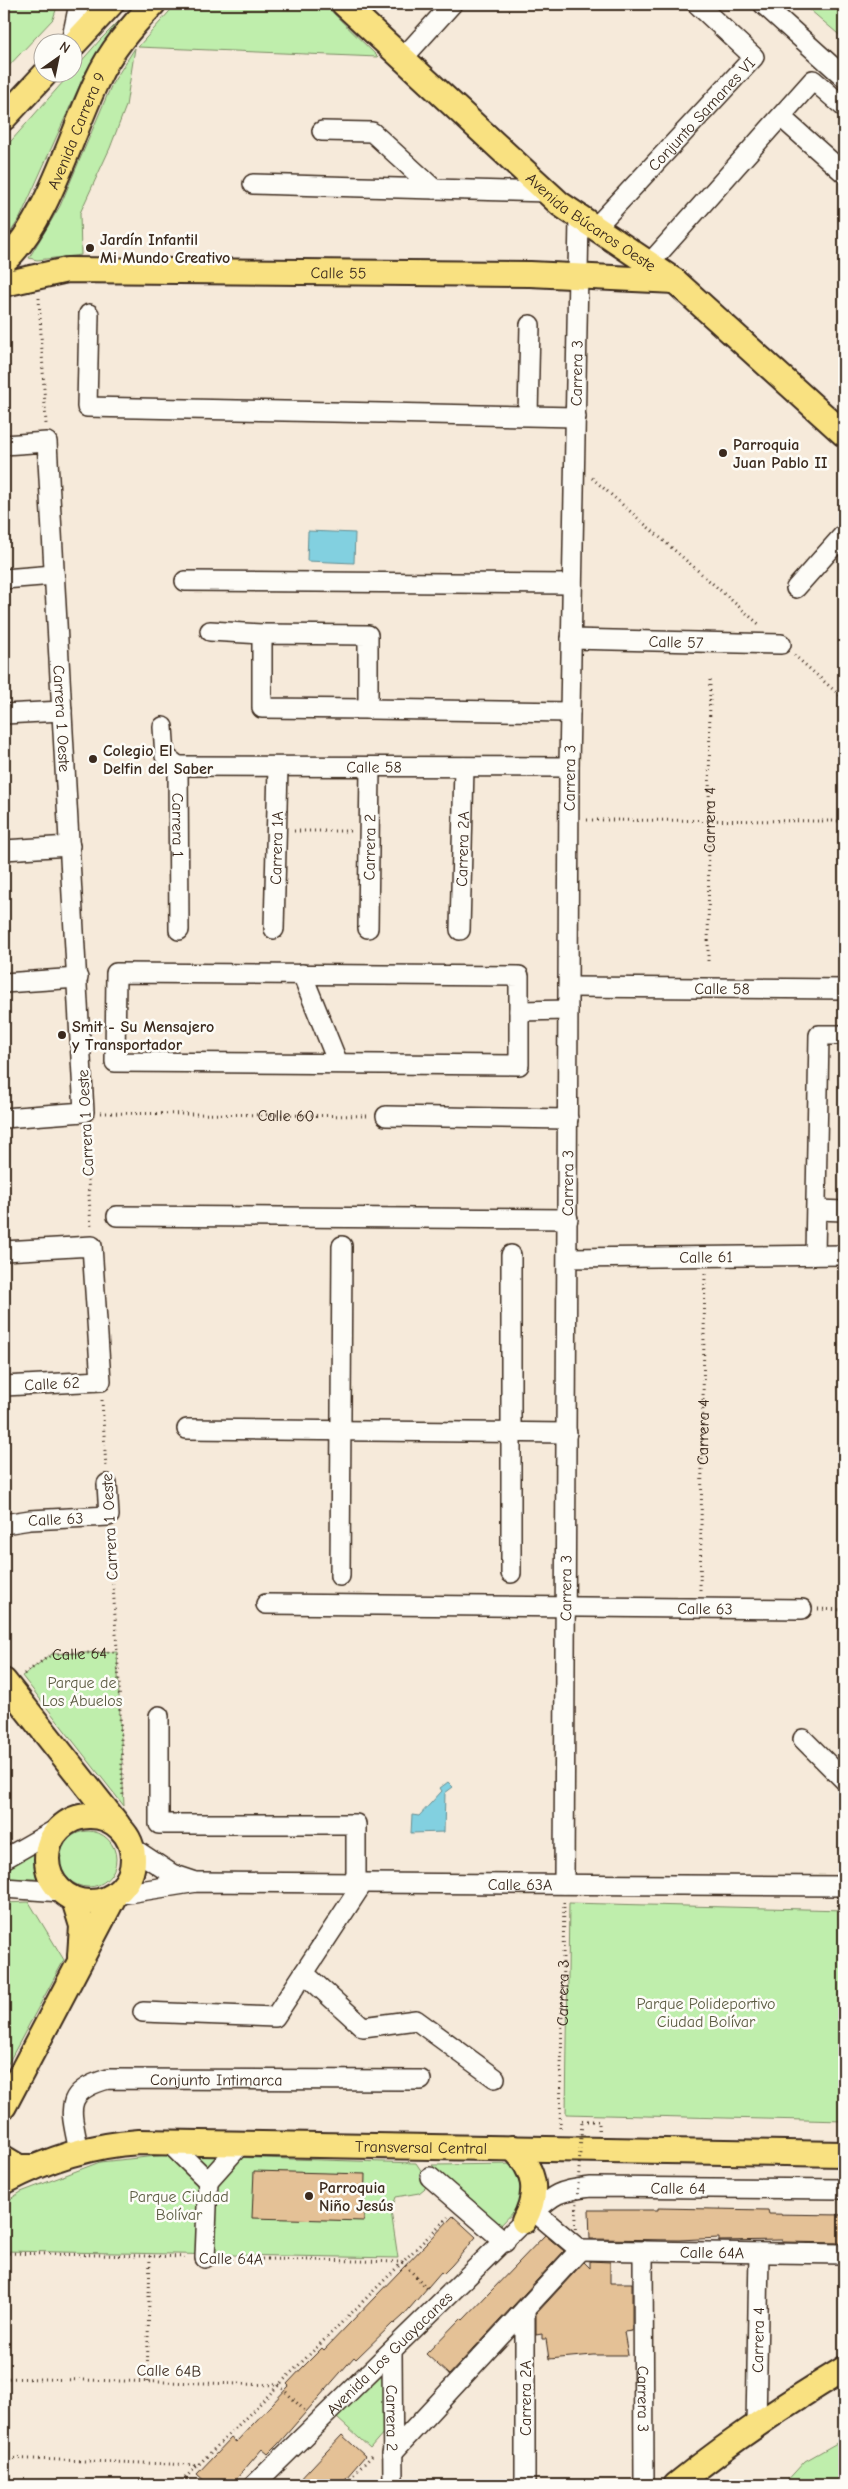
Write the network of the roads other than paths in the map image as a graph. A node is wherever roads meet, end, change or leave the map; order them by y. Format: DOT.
graph roads {
  1 [pos="79,4"];
  2 [pos="153,4"];
  3 [pos="344,4"];
  4 [pos="452,4"];
  5 [pos="697,4"];
  6 [pos="763,4"];
  7 [pos="106,7"];
  8 [pos="74,32"];
  9 [pos="82,33"];
  10 [pos="403,58"];
  11 [pos="844,77"];
  12 [pos="38,82"];
  13 [pos="844,107"];
  14 [pos="781,117"];
  15 [pos="4,118"];
  16 [pos="322,131"];
  17 [pos="844,174"];
  18 [pos="253,184"];
  19 [pos="434,189"];
  20 [pos="548,192"];
  21 [pos="587,223"];
  22 [pos="4,261"];
  23 [pos="650,264"];
  24 [pos="578,276"];
  25 [pos="675,281"];
  26 [pos="4,284"];
  27 [pos="89,314"];
  28 [pos="530,325"];
  29 [pos="528,415"];
  30 [pos="576,416"];
  31 [pos="844,434"];
  32 [pos="4,445"];
  33 [pos="844,534"];
  34 [pos="54,575"];
  35 [pos="4,579"];
  36 [pos="185,581"];
  37 [pos="572,584"];
  38 [pos="796,588"];
  39 [pos="210,631"];
  40 [pos="262,634"];
  41 [pos="571,639"];
  42 [pos="781,644"];
  43 [pos="368,709"];
  44 [pos="62,711"];
  45 [pos="570,712"];
  46 [pos="4,714"];
  47 [pos="162,727"];
  48 [pos="178,766"];
  49 [pos="278,766"];
  50 [pos="370,767"];
  51 [pos="464,767"];
  52 [pos="569,767"];
  53 [pos="70,846"];
  54 [pos="4,850"];
  55 [pos="368,928"];
  56 [pos="274,929"];
  57 [pos="179,930"];
  58 [pos="460,930"];
  59 [pos="302,974"];
  60 [pos="78,978"];
  61 [pos="4,983"];
  62 [pos="568,987"];
  63 [pos="844,989"];
  64 [pos="568,1010"];
  65 [pos="519,1011"];
  66 [pos="844,1035"];
  67 [pos="338,1063"];
  68 [pos="386,1116"];
  69 [pos="4,1118"];
  70 [pos="568,1119"];
  71 [pos="817,1210"];
  72 [pos="844,1211"];
  73 [pos="117,1216"];
  74 [pos="568,1220"];
  75 [pos="342,1246"];
  76 [pos="4,1251"];
  77 [pos="511,1255"];
  78 [pos="815,1255"];
  79 [pos="844,1255"];
  80 [pos="568,1258"];
  81 [pos="4,1386"];
  82 [pos="187,1429"];
  83 [pos="341,1431"];
  84 [pos="511,1432"];
  85 [pos="567,1433"];
  86 [pos="107,1484"];
  87 [pos="109,1516"];
  88 [pos="4,1524"];
  89 [pos="512,1573"];
  90 [pos="340,1576"];
  91 [pos="266,1604"];
  92 [pos="566,1606"];
  93 [pos="802,1609"];
  94 [pos="9,1683"];
  95 [pos="158,1716"];
  96 [pos="803,1739"];
  97 [pos="82,1780"];
  98 [pos="844,1780"];
  99 [pos="66,1823"];
  100 [pos="128,1840"];
  101 [pos="4,1859"];
  102 [pos="197,1882"];
  103 [pos="360,1883"];
  104 [pos="564,1884"];
  105 [pos="844,1886"];
  106 [pos="4,1888"];
  107 [pos="115,1894"];
  108 [pos="67,1896"];
  109 [pos="79,1963"];
  110 [pos="304,1973"];
  111 [pos="143,2012"];
  112 [pos="495,2078"];
  113 [pos="421,2080"];
  114 [pos="4,2106"];
  115 [pos="168,2142"];
  116 [pos="242,2143"];
  117 [pos="513,2148"];
  118 [pos="79,2152"];
  119 [pos="844,2154"];
  120 [pos="4,2158"];
  121 [pos="33,2167"];
  122 [pos="430,2177"];
  123 [pos="208,2181"];
  124 [pos="4,2182"];
  125 [pos="844,2189"];
  126 [pos="530,2217"];
  127 [pos="505,2242"];
  128 [pos="578,2242"];
  129 [pos="643,2251"];
  130 [pos="759,2253"];
  131 [pos="844,2254"];
  132 [pos="205,2258"];
  133 [pos="525,2310"];
  134 [pos="392,2352"];
  135 [pos="844,2370"];
  136 [pos="756,2426"];
  137 [pos="392,2444"];
  138 [pos="254,2485"];
  139 [pos="393,2485"];
  140 [pos="524,2485"];
  141 [pos="644,2485"];
  142 [pos="676,2485"];
  1 -- 8 [label="street"];
  2 -- 22 [label="main road, Avenida Carrera 9"];
  3 -- 10 [label="main road, Avenida Búcaros Oeste"];
  4 -- 10 [label="street"];
  5 -- 21 [label="street, Conjunto Samanes VI"];
  6 -- 11 [label="street"];
  7 -- 9 [label="main road"];
  10 -- 20 [label="main road, Avenida Búcaros Oeste"];
  12 -- 15 [label="main road"];
  13 -- 14 [label="street"];
  14 -- 17 [label="street"];
  14 -- 23 [label="street"];
  16 -- 19 [label="street"];
  18 -- 19 [label="street"];
  19 -- 20 [label="street"];
  20 -- 21 [label="main road, Avenida Búcaros Oeste"];
  21 -- 23 [label="main road, Avenida Búcaros Oeste"];
  21 -- 24 [label="street, Carrera 3"];
  23 -- 25 [label="main road, Avenida Búcaros Oeste"];
  24 -- 25 [label="main road, Calle 55"];
  24 -- 26 [label="main road, Calle 55"];
  24 -- 30 [label="street, Carrera 3"];
  25 -- 31 [label="main road, Avenida Búcaros Oeste"];
  27 -- 29 [label="street"];
  28 -- 29 [label="street"];
  29 -- 30 [label="street"];
  30 -- 37 [label="street, Carrera 3"];
  32 -- 34 [label="street, Carrera 1 Oeste"];
  33 -- 38 [label="street"];
  34 -- 35 [label="street"];
  34 -- 44 [label="street, Carrera 1 Oeste"];
  36 -- 37 [label="street"];
  37 -- 41 [label="street, Carrera 3"];
  39 -- 40 [label="street"];
  40 -- 43 [label="street"];
  40 -- 43 [label="street"];
  41 -- 42 [label="street, Calle 57"];
  41 -- 45 [label="street, Carrera 3"];
  43 -- 45 [label="street"];
  44 -- 46 [label="street"];
  44 -- 53 [label="street, Carrera 1 Oeste"];
  45 -- 52 [label="street, Carrera 3"];
  47 -- 48 [label="street"];
  48 -- 49 [label="street, Calle 58"];
  48 -- 57 [label="street, Carrera 1"];
  49 -- 50 [label="street, Calle 58"];
  49 -- 56 [label="street, Carrera 1A"];
  50 -- 51 [label="street, Calle 58"];
  50 -- 55 [label="street, Carrera 2"];
  51 -- 52 [label="street, Calle 58"];
  51 -- 58 [label="street, Carrera 2A"];
  52 -- 62 [label="street, Carrera 3"];
  53 -- 54 [label="street"];
  53 -- 60 [label="street, Carrera 1 Oeste"];
  59 -- 65 [label="street"];
  59 -- 67 [label="street"];
  59 -- 67 [label="street"];
  60 -- 61 [label="street"];
  60 -- 69 [label="street, Carrera 1 Oeste"];
  62 -- 63 [label="street, Calle 58"];
  62 -- 64 [label="street, Carrera 3"];
  64 -- 65 [label="street"];
  64 -- 70 [label="street, Carrera 3"];
  65 -- 67 [label="street"];
  66 -- 71 [label="street"];
  68 -- 70 [label="street"];
  70 -- 74 [label="street, Carrera 3"];
  71 -- 72 [label="street"];
  71 -- 78 [label="street"];
  73 -- 74 [label="street"];
  74 -- 80 [label="street, Carrera 3"];
  75 -- 83 [label="street"];
  76 -- 81 [label="street, Calle 62"];
  77 -- 84 [label="street"];
  78 -- 79 [label="street, Calle 61"];
  78 -- 80 [label="street, Calle 61"];
  80 -- 85 [label="street, Carrera 3"];
  82 -- 83 [label="street"];
  83 -- 84 [label="street"];
  83 -- 90 [label="street"];
  84 -- 85 [label="street"];
  84 -- 89 [label="street"];
  85 -- 92 [label="street, Carrera 3"];
  86 -- 87 [label="street, Carrera 1 Oeste"];
  87 -- 88 [label="street, Calle 63"];
  91 -- 92 [label="street, Calle 63"];
  92 -- 93 [label="street, Calle 63"];
  92 -- 104 [label="street, Carrera 3"];
  94 -- 97 [label="main road"];
  95 -- 103 [label="street"];
  96 -- 98 [label="street"];
  97 -- 99 [label="main road"];
  97 -- 100 [label="main road"];
  99 -- 100 [label="main road"];
  99 -- 101 [label="street"];
  99 -- 108 [label="main road"];
  100 -- 102 [label="street, Calle 63A"];
  100 -- 107 [label="main road"];
  102 -- 103 [label="street, Calle 63A"];
  102 -- 107 [label="street, Calle 63A"];
  103 -- 104 [label="street, Calle 63A"];
  103 -- 110 [label="street"];
  104 -- 105 [label="street, Calle 63A"];
  106 -- 108 [label="street"];
  107 -- 108 [label="main road"];
  107 -- 109 [label="main road"];
  108 -- 109 [label="main road"];
  109 -- 114 [label="main road"];
  110 -- 111 [label="street"];
  110 -- 112 [label="street"];
  113 -- 118 [label="street, Conjunto Intimarca"];
  115 -- 116 [label="main road, Transversal Central"];
  115 -- 118 [label="main road, Transversal Central"];
  115 -- 123 [label="street"];
  116 -- 117 [label="main road, Transversal Central"];
  116 -- 123 [label="street"];
  117 -- 119 [label="main road, Transversal Central"];
  117 -- 126 [label="main road"];
  118 -- 121 [label="main road, Transversal Central"];
  120 -- 121 [label="main road"];
  121 -- 124 [label="main road, Transversal Central"];
  122 -- 127 [label="street"];
  123 -- 132 [label="street"];
  125 -- 126 [label="street, Calle 64"];
  126 -- 127 [label="street, Avenida Los Guayacanes"];
  126 -- 128 [label="street"];
  127 -- 134 [label="street, Avenida Los Guayacanes"];
  128 -- 129 [label="street, Calle 64A"];
  128 -- 133 [label="street"];
  129 -- 130 [label="street, Calle 64A"];
  129 -- 141 [label="street, Carrera 3"];
  130 -- 131 [label="street, Calle 64A"];
  130 -- 136 [label="street, Carrera 4"];
  133 -- 137 [label="street"];
  133 -- 140 [label="street, Carrera 2A"];
  134 -- 137 [label="street, Carrera 2"];
  134 -- 138 [label="street, Avenida Los Guayacanes"];
  135 -- 136 [label="main road"];
  136 -- 142 [label="main road"];
  137 -- 139 [label="street, Carrera 2"];
}
